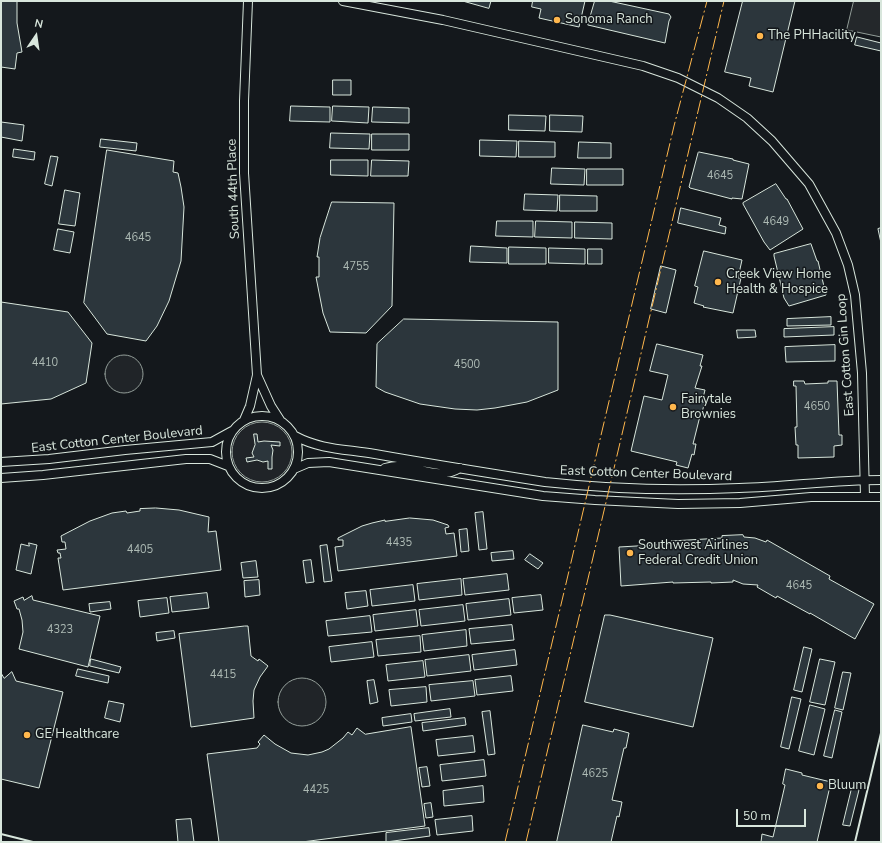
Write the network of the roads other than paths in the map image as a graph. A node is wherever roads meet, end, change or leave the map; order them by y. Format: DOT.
graph roads {
  1 [pos="248,1"];
  2 [pos="343,1"];
  3 [pos="257,376"];
  4 [pos="244,420"];
  5 [pos="280,420"];
  6 [pos="232,431"];
  7 [pos="295,436"];
  8 [pos="1,462"];
  9 [pos="228,466"];
  10 [pos="460,468"];
  11 [pos="294,469"];
  12 [pos="376,469"];
  13 [pos="1,478"];
  14 [pos="864,480"];
  15 [pos="881,480"];
  16 [pos="865,497"];
  17 [pos="881,498"];
  1 -- 3 [label="street, South 44th Place"];
  2 -- 14 [label="street, East Cotton Gin Loop"];
  3 -- 4 [label="street, South 44th Place"];
  3 -- 5 [label="street, South 44th Place"];
  4 -- 5 [label="street"];
  4 -- 6 [label="street, East Cotton Center Boulevard"];
  5 -- 7 [label="street, East Cotton Center Boulevard"];
  6 -- 8 [label="street, East Cotton Center Boulevard"];
  6 -- 9 [label="street, East Cotton Center Boulevard"];
  7 -- 10 [label="street, East Cotton Center Boulevard"];
  7 -- 11 [label="street"];
  9 -- 11 [label="street"];
  9 -- 13 [label="street, East Cotton Center Boulevard"];
  10 -- 12 [label="street"];
  10 -- 14 [label="street, East Cotton Center Boulevard"];
  11 -- 12 [label="street, East Cotton Center Boulevard"];
  12 -- 16 [label="street, East Cotton Center Boulevard"];
  14 -- 15 [label="street, East Cotton Center Boulevard"];
  14 -- 16 [label="street, East Cotton Gin Loop"];
  16 -- 17 [label="street, East Cotton Center Boulevard"];
}
